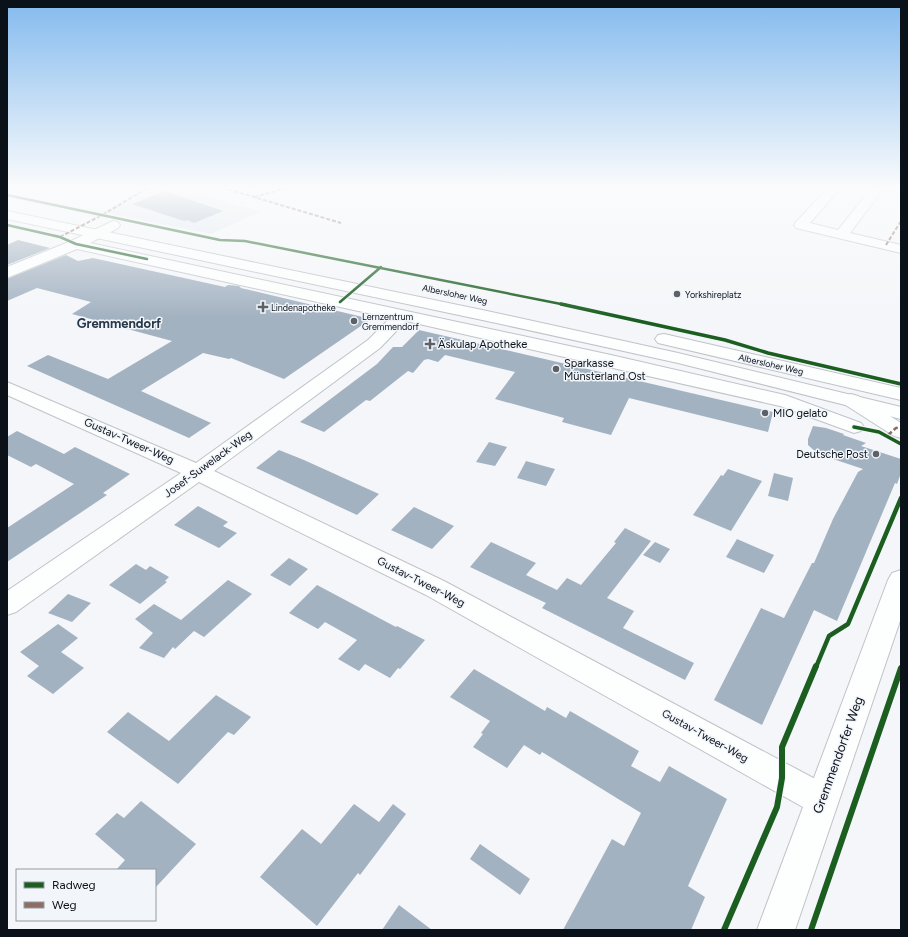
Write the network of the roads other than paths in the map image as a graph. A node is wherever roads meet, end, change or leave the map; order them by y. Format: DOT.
graph roads {
  1 [pos="77,230"];
  2 [pos="104,230"];
  3 [pos="137,230"];
  4 [pos="818,230"];
  5 [pos="845,230"];
  6 [pos="96,234"];
  7 [pos="841,235"];
  8 [pos="76,244"];
  9 [pos="901,249"];
  10 [pos="7,273"];
  11 [pos="402,316"];
  12 [pos="7,388"];
  13 [pos="807,389"];
  14 [pos="901,394"];
  15 [pos="851,400"];
  16 [pos="785,401"];
  17 [pos="901,413"];
  18 [pos="854,427"];
  19 [pos="901,432"];
  20 [pos="198,472"];
  21 [pos="901,580"];
  22 [pos="7,605"];
  23 [pos="822,800"];
  24 [pos="776,930"];
  1 -- 6 [label="street, Albersloher Weg"];
  2 -- 6 [label="street"];
  3 -- 14 [label="street, Albersloher Weg"];
  4 -- 7 [label="street"];
  5 -- 7 [label="street"];
  6 -- 8 [label="street"];
  6 -- 13 [label="street, Albersloher Weg"];
  7 -- 9 [label="street"];
  8 -- 10 [label="street"];
  8 -- 11 [label="street"];
  11 -- 16 [label="street"];
  11 -- 20 [label="street, Josef-Suwelack-Weg"];
  12 -- 20 [label="street, Gustav-Tweer-Weg"];
  13 -- 15 [label="street, Albersloher Weg"];
  13 -- 16 [label="street, Albersloher Weg"];
  15 -- 17 [label="street, Albersloher Weg"];
  15 -- 19 [label="street"];
  16 -- 18 [label="street"];
  20 -- 22 [label="street, Josef-Suwelack-Weg"];
  20 -- 23 [label="street, Gustav-Tweer-Weg"];
  21 -- 23 [label="street, Gremmendorfer Weg"];
  23 -- 24 [label="street, Gremmendorfer Weg"];
}
